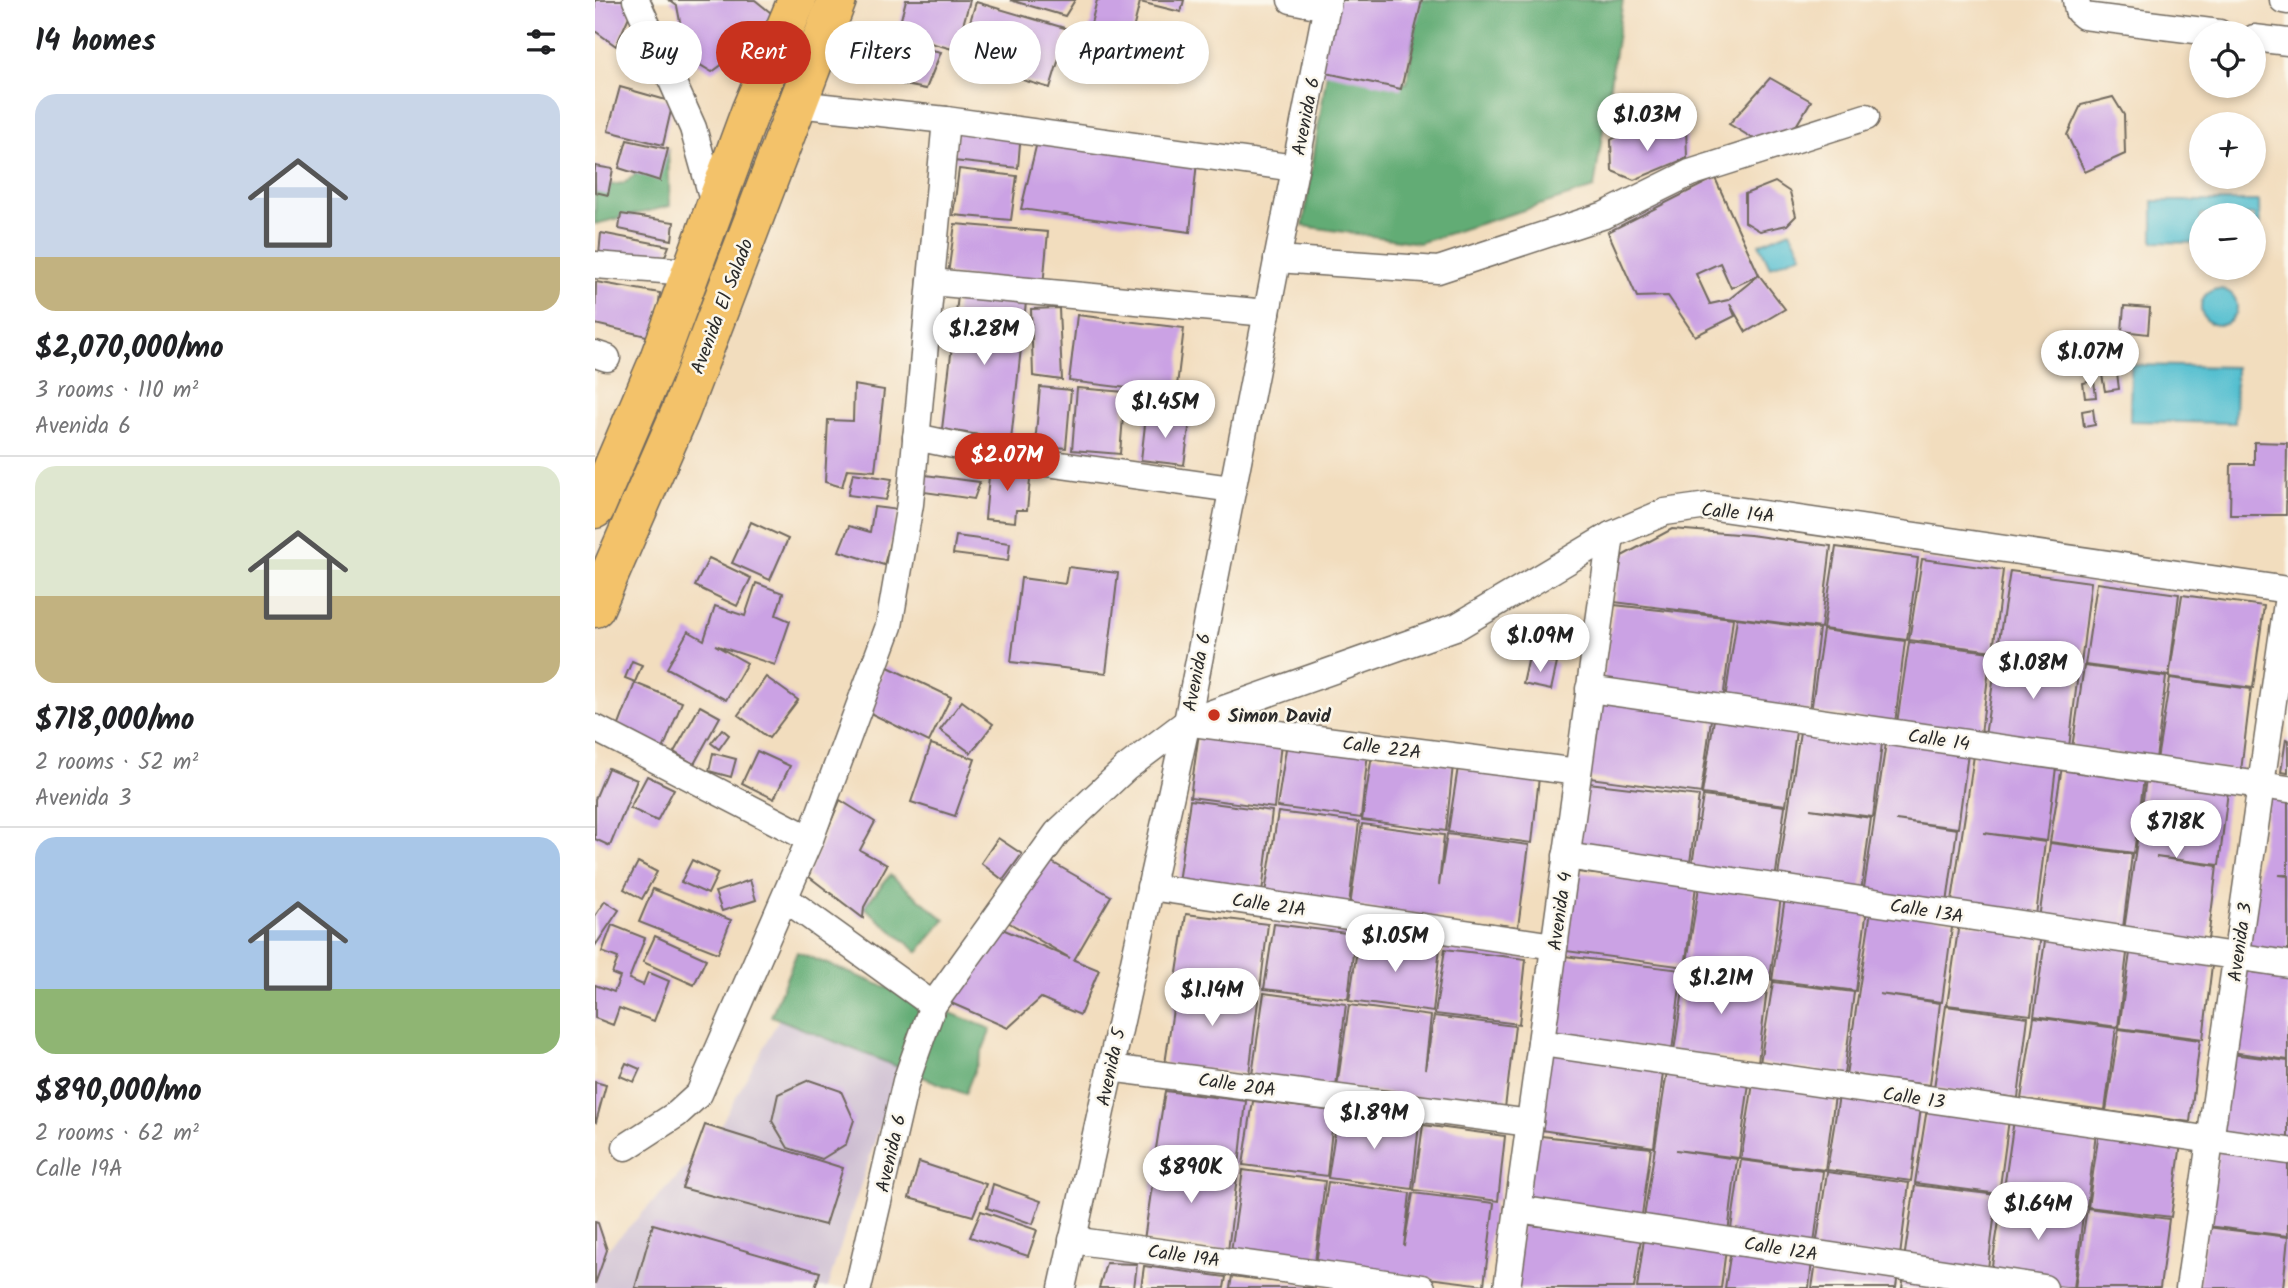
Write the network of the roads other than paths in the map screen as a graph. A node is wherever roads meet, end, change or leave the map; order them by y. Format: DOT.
graph roads {
  1 [pos="636,0"];
  2 [pos="797,0"];
  3 [pos="837,0"];
  4 [pos="1291,0"];
  5 [pos="2076,0"];
  6 [pos="1327,4"];
  7 [pos="2189,29"];
  8 [pos="2266,39"];
  9 [pos="2288,42"];
  10 [pos="797,104"];
  11 [pos="1866,117"];
  12 [pos="946,120"];
  13 [pos="1295,168"];
  14 [pos="715,207"];
  15 [pos="1277,259"];
  16 [pos="595,265"];
  17 [pos="690,272"];
  18 [pos="931,282"];
  19 [pos="1267,313"];
  20 [pos="916,437"];
  21 [pos="1232,489"];
  22 [pos="595,509"];
  23 [pos="1611,535"];
  24 [pos="2288,590"];
  25 [pos="2288,596"];
  26 [pos="595,608"];
  27 [pos="1589,689"];
  28 [pos="1187,722"];
  29 [pos="595,728"];
  30 [pos="1578,772"];
  31 [pos="2261,785"];
  32 [pos="2288,789"];
  33 [pos="810,839"];
  34 [pos="1566,856"];
  35 [pos="1150,887"];
  36 [pos="786,899"];
  37 [pos="1554,946"];
  38 [pos="2237,956"];
  39 [pos="2288,964"];
  40 [pos="933,1005"];
  41 [pos="1541,1043"];
  42 [pos="1110,1068"];
  43 [pos="1530,1123"];
  44 [pos="2211,1139"];
  45 [pos="626,1147"];
  46 [pos="2288,1151"];
  47 [pos="1518,1209"];
  48 [pos="1072,1240"];
  49 [pos="858,1288"];
  50 [pos="1062,1288"];
  51 [pos="1422,1288"];
  52 [pos="1507,1288"];
  53 [pos="2044,1288"];
  54 [pos="2189,1288"];
  1 -- 14 [label="street"];
  2 -- 14 [label="main road, Avenida El Salado"];
  3 -- 10 [label="main road, Avenida El Salado"];
  4 -- 6 [label="street"];
  5 -- 7 [label="street"];
  6 -- 13 [label="street, Avenida 6"];
  8 -- 9 [label="street"];
  10 -- 12 [label="street"];
  10 -- 26 [label="main road, Avenida El Salado"];
  11 -- 15 [label="street"];
  12 -- 13 [label="street"];
  12 -- 18 [label="street"];
  13 -- 15 [label="street, Avenida 6"];
  14 -- 17 [label="main road, Avenida El Salado"];
  15 -- 19 [label="street, Avenida 6"];
  16 -- 17 [label="street"];
  17 -- 22 [label="main road, Avenida El Salado"];
  18 -- 19 [label="street"];
  18 -- 20 [label="street"];
  19 -- 21 [label="street, Avenida 6"];
  20 -- 21 [label="street"];
  20 -- 33 [label="street"];
  21 -- 28 [label="street, Avenida 6"];
  23 -- 24 [label="street, Calle 14A"];
  23 -- 27 [label="street, Avenida 4"];
  23 -- 28 [label="street, Calle 14A"];
  25 -- 31 [label="street, Avenida 3"];
  27 -- 30 [label="street, Avenida 4"];
  27 -- 31 [label="street, Calle 14"];
  28 -- 30 [label="street, Calle 22A"];
  28 -- 35 [label="street, Avenida 5"];
  28 -- 40 [label="street, Avenida 6"];
  29 -- 33 [label="street"];
  30 -- 34 [label="street, Avenida 4"];
  31 -- 32 [label="street, Calle 14"];
  31 -- 38 [label="street, Avenida 3"];
  33 -- 36 [label="street"];
  34 -- 37 [label="street, Avenida 4"];
  34 -- 38 [label="street, Calle 13A"];
  35 -- 37 [label="street, Calle 21A"];
  35 -- 42 [label="street, Avenida 5"];
  36 -- 40 [label="street"];
  36 -- 45 [label="street"];
  37 -- 41 [label="street, Avenida 4"];
  38 -- 39 [label="street, Calle 13A"];
  38 -- 44 [label="street, Avenida 3"];
  40 -- 49 [label="street, Avenida 6"];
  41 -- 43 [label="street, Avenida 4"];
  41 -- 44 [label="street, Calle 13"];
  42 -- 43 [label="street, Calle 20A"];
  42 -- 48 [label="street, Avenida 5"];
  43 -- 47 [label="street, Avenida 4"];
  44 -- 46 [label="street, Calle 13"];
  44 -- 54 [label="street, Avenida 3"];
  47 -- 52 [label="street, Avenida 4"];
  47 -- 53 [label="street, Calle 12A"];
  48 -- 50 [label="street, Avenida 5"];
  48 -- 51 [label="street, Calle 19A"];
}
